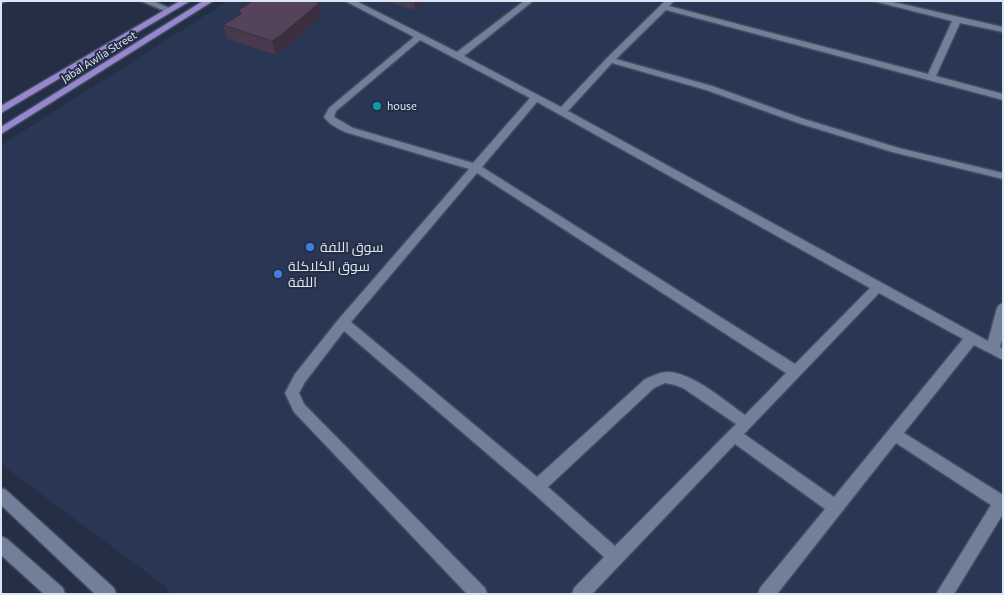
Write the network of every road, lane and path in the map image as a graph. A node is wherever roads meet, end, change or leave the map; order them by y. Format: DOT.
graph roads {
  1 [pos="145,1"];
  2 [pos="186,1"];
  3 [pos="209,1"];
  4 [pos="349,1"];
  5 [pos="529,1"];
  6 [pos="877,1"];
  7 [pos="667,4"];
  8 [pos="170,10"];
  9 [pos="957,20"];
  10 [pos="1002,27"];
  11 [pos="420,36"];
  12 [pos="458,56"];
  13 [pos="610,60"];
  14 [pos="931,78"];
  15 [pos="1003,97"];
  16 [pos="535,98"];
  17 [pos="1,110"];
  18 [pos="562,112"];
  19 [pos="1,131"];
  20 [pos="474,167"];
  21 [pos="1003,176"];
  22 [pos="879,286"];
  23 [pos="1003,308"];
  24 [pos="343,323"];
  25 [pos="972,338"];
  26 [pos="998,352"];
  27 [pos="796,372"];
  28 [pos="746,423"];
  29 [pos="734,435"];
  30 [pos="896,435"];
  31 [pos="537,487"];
  32 [pos="1,495"];
  33 [pos="1002,504"];
  34 [pos="835,507"];
  35 [pos="1,544"];
  36 [pos="616,557"];
  37 [pos="57,594"];
  38 [pos="108,594"];
  39 [pos="480,594"];
  40 [pos="580,594"];
  41 [pos="766,594"];
  42 [pos="944,594"];
  1 -- 8 [label="street"];
  2 -- 8 [label="main road, Jabal Awlia Street"];
  3 -- 19 [label="main road, Jabal Awlia Street"];
  4 -- 11 [label="street"];
  5 -- 12 [label="street"];
  6 -- 9 [label="street"];
  7 -- 13 [label="street"];
  7 -- 14 [label="street"];
  8 -- 17 [label="main road, Jabal Awlia Street"];
  9 -- 10 [label="street"];
  9 -- 14 [label="street"];
  11 -- 12 [label="street"];
  11 -- 20 [label="street"];
  12 -- 16 [label="street"];
  13 -- 18 [label="street"];
  13 -- 21 [label="street"];
  14 -- 15 [label="street"];
  16 -- 18 [label="street"];
  16 -- 20 [label="street"];
  18 -- 22 [label="street"];
  20 -- 24 [label="street"];
  20 -- 27 [label="street"];
  22 -- 25 [label="street"];
  22 -- 27 [label="street"];
  23 -- 26 [label="street"];
  24 -- 31 [label="street"];
  24 -- 39 [label="street"];
  25 -- 26 [label="street"];
  25 -- 30 [label="street"];
  27 -- 28 [label="street"];
  28 -- 29 [label="street"];
  28 -- 31 [label="street"];
  29 -- 34 [label="street"];
  29 -- 36 [label="street"];
  30 -- 33 [label="street"];
  30 -- 34 [label="street"];
  31 -- 36 [label="street"];
  32 -- 38 [label="street"];
  33 -- 42 [label="street"];
  34 -- 41 [label="street"];
  35 -- 37 [label="street"];
  36 -- 40 [label="street"];
}
